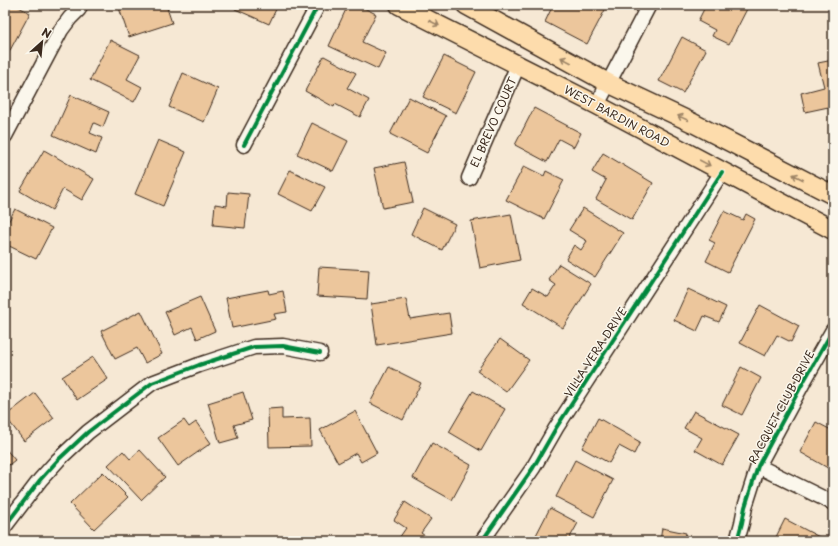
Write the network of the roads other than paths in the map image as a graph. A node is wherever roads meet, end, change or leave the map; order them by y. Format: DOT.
graph roads {
  1 [pos="318,5"];
  2 [pos="399,5"];
  3 [pos="466,5"];
  4 [pos="649,5"];
  5 [pos="79,9"];
  6 [pos="518,65"];
  7 [pos="608,83"];
  8 [pos="597,105"];
  9 [pos="5,136"];
  10 [pos="244,145"];
  11 [pos="722,172"];
  12 [pos="469,178"];
  13 [pos="833,195"];
  14 [pos="833,230"];
  15 [pos="833,330"];
  16 [pos="320,353"];
  17 [pos="758,466"];
  18 [pos="833,503"];
  19 [pos="5,526"];
  20 [pos="482,541"];
  21 [pos="737,541"];
  1 -- 10 [label="street"];
  2 -- 6 [label="main road, WEST BARDIN ROAD, one-way"];
  7 -- 3 [label="main road, one-way"];
  4 -- 7 [label="street"];
  5 -- 9 [label="street"];
  6 -- 8 [label="main road, WEST BARDIN ROAD"];
  6 -- 12 [label="street, EL BREVO COURT"];
  7 -- 8 [label="street"];
  13 -- 7 [label="main road, one-way"];
  8 -- 11 [label="main road, WEST BARDIN ROAD, one-way"];
  11 -- 14 [label="main road, WEST BARDIN ROAD"];
  11 -- 20 [label="street, VILLA VERA DRIVE"];
  15 -- 17 [label="street, RACQUET CLUB DRIVE"];
  16 -- 19 [label="street"];
  17 -- 18 [label="street"];
  17 -- 21 [label="street, RACQUET CLUB DRIVE"];
}
